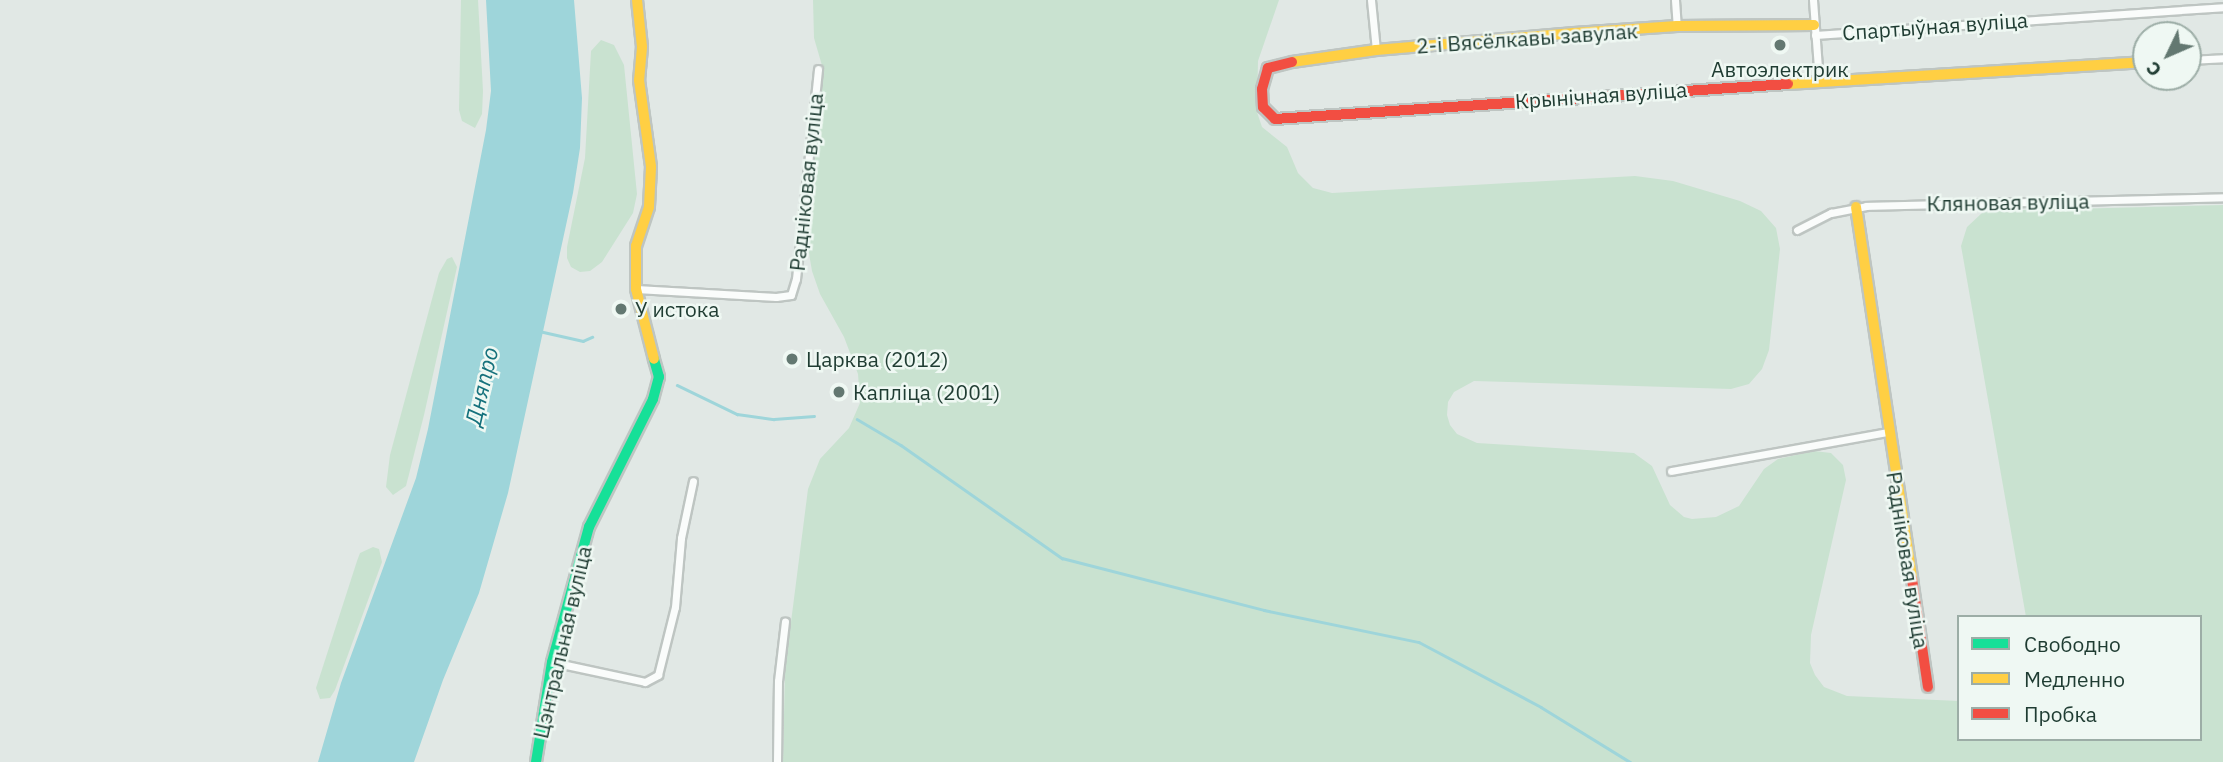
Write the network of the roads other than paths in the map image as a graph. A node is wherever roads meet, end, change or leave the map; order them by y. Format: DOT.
graph roads {
  1 [pos="637,0"];
  2 [pos="1371,0"];
  3 [pos="1675,0"];
  4 [pos="1813,0"];
  5 [pos="2223,7"];
  6 [pos="1677,26"];
  7 [pos="1815,30"];
  8 [pos="1376,50"];
  9 [pos="2223,58"];
  10 [pos="2202,59"];
  11 [pos="2132,63"];
  12 [pos="818,69"];
  13 [pos="1819,81"];
  14 [pos="2223,197"];
  15 [pos="1856,207"];
  16 [pos="1797,230"];
  17 [pos="636,289"];
  18 [pos="1888,432"];
  19 [pos="1671,471"];
  20 [pos="693,481"];
  21 [pos="785,621"];
  22 [pos="552,662"];
  23 [pos="1928,687"];
  24 [pos="536,762"];
  25 [pos="776,762"];
  1 -- 17 [label="street"];
  2 -- 8 [label="street"];
  3 -- 6 [label="street"];
  4 -- 7 [label="street"];
  5 -- 7 [label="street, Спартыўная вуліца"];
  6 -- 7 [label="street, 2-і Вясёлкавы завулак"];
  6 -- 8 [label="street, 2-і Вясёлкавы завулак"];
  7 -- 13 [label="street"];
  8 -- 13 [label="street, Крынічная вуліца"];
  9 -- 10 [label="street"];
  11 -- 13 [label="street, Крынічная вуліца"];
  12 -- 17 [label="street, Радніковая вуліца"];
  14 -- 15 [label="street, Кляновая вуліца"];
  15 -- 16 [label="street, Кляновая вуліца"];
  15 -- 18 [label="street, Радніковая вуліца"];
  17 -- 22 [label="street, Цэнтральная вуліца"];
  18 -- 19 [label="street"];
  18 -- 23 [label="street, Радніковая вуліца"];
  20 -- 22 [label="street"];
  21 -- 25 [label="street"];
  22 -- 24 [label="street, Цэнтральная вуліца"];
}
